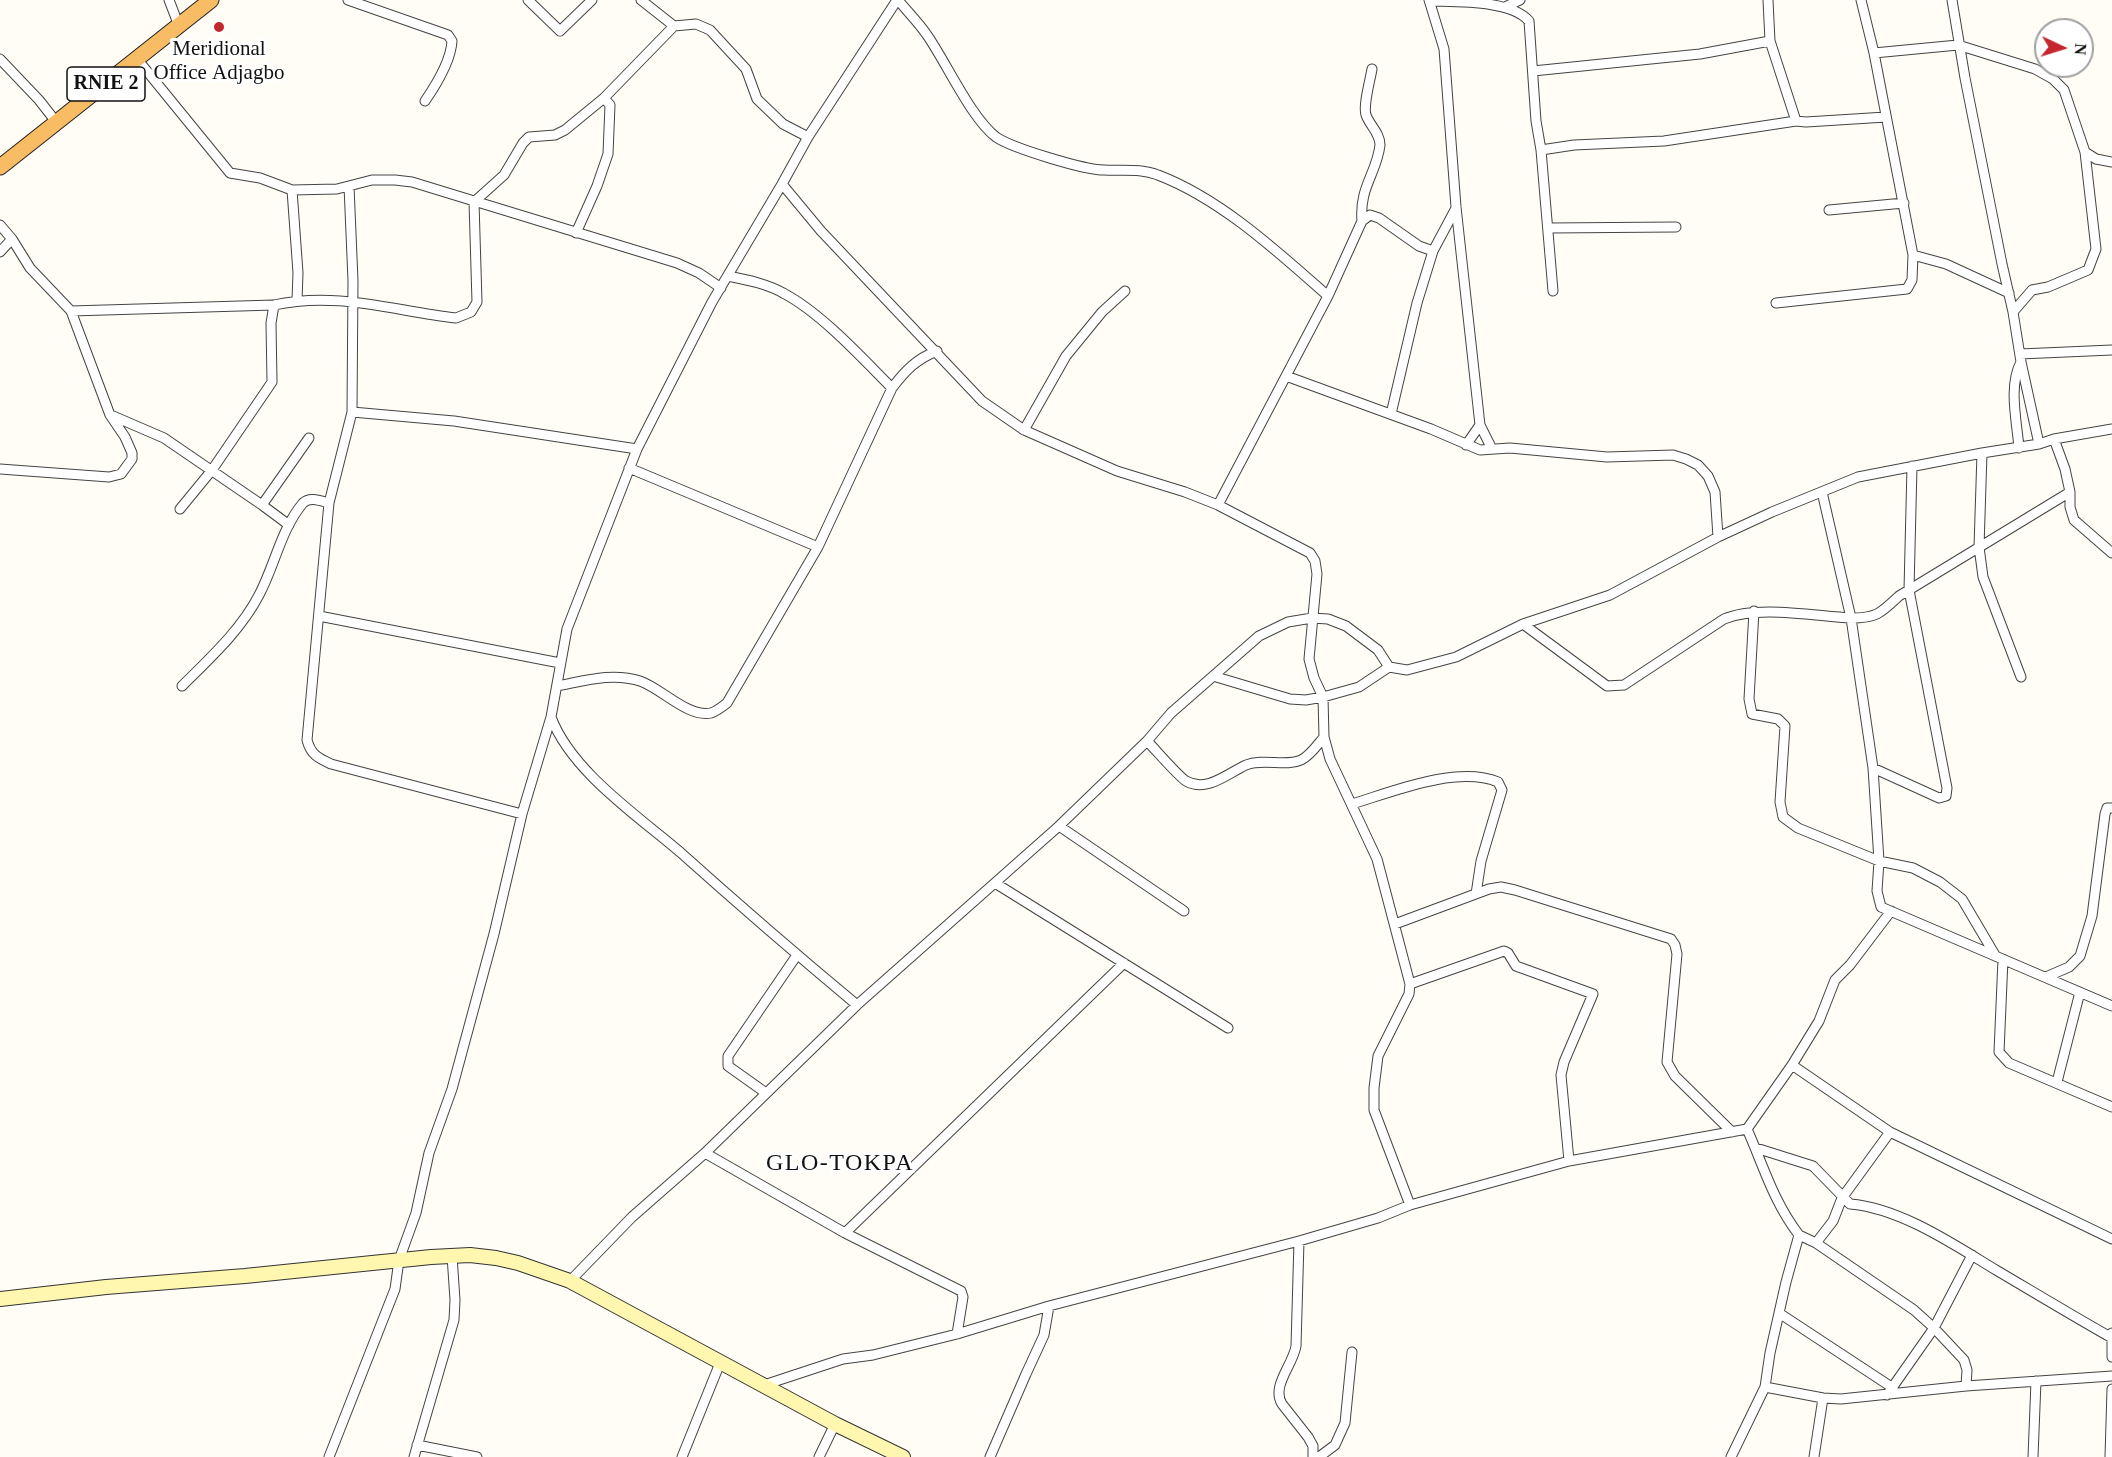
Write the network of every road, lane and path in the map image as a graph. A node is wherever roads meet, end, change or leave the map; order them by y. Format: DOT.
graph roads {
  1 [pos="170,0"];
  2 [pos="211,0"];
  3 [pos="348,0"];
  4 [pos="528,0"];
  5 [pos="592,0"];
  6 [pos="641,0"];
  7 [pos="898,0"];
  8 [pos="1520,0"];
  9 [pos="1768,0"];
  10 [pos="1862,0"];
  11 [pos="1952,0"];
  12 [pos="1430,1"];
  13 [pos="1507,6"];
  14 [pos="179,26"];
  15 [pos="674,26"];
  16 [pos="1770,41"];
  17 [pos="1958,45"];
  18 [pos="1874,52"];
  19 [pos="137,58"];
  20 [pos="0,59"];
  21 [pos="1372,69"];
  22 [pos="1533,70"];
  23 [pos="604,98"];
  24 [pos="425,101"];
  25 [pos="1886,117"];
  26 [pos="1796,121"];
  27 [pos="57,123"];
  28 [pos="808,137"];
  29 [pos="1541,150"];
  30 [pos="2085,152"];
  31 [pos="2112,162"];
  32 [pos="0,167"];
  33 [pos="782,184"];
  34 [pos="349,186"];
  35 [pos="292,190"];
  36 [pos="474,201"];
  37 [pos="1904,203"];
  38 [pos="1456,207"];
  39 [pos="1830,210"];
  40 [pos="1362,221"];
  41 [pos="0,225"];
  42 [pos="1676,227"];
  43 [pos="1549,228"];
  44 [pos="576,233"];
  45 [pos="12,239"];
  46 [pos="1433,251"];
  47 [pos="0,252"];
  48 [pos="1912,255"];
  49 [pos="728,276"];
  50 [pos="721,288"];
  51 [pos="1125,291"];
  52 [pos="1554,291"];
  53 [pos="2009,293"];
  54 [pos="1328,296"];
  55 [pos="297,300"];
  56 [pos="353,301"];
  57 [pos="1776,303"];
  58 [pos="274,305"];
  59 [pos="71,311"];
  60 [pos="2013,312"];
  61 [pos="936,351"];
  62 [pos="2112,351"];
  63 [pos="2020,358"];
  64 [pos="1286,376"];
  65 [pos="892,388"];
  66 [pos="352,412"];
  67 [pos="1391,414"];
  68 [pos="110,415"];
  69 [pos="1480,425"];
  70 [pos="2112,429"];
  71 [pos="1024,430"];
  72 [pos="309,438"];
  73 [pos="2054,440"];
  74 [pos="2039,444"];
  75 [pos="1466,445"];
  76 [pos="2019,448"];
  77 [pos="637,449"];
  78 [pos="1492,449"];
  79 [pos="1982,453"];
  80 [pos="1912,466"];
  81 [pos="630,468"];
  82 [pos="0,469"];
  83 [pos="212,470"];
  84 [pos="1822,492"];
  85 [pos="2070,492"];
  86 [pos="329,502"];
  87 [pos="262,504"];
  88 [pos="1218,505"];
  89 [pos="180,510"];
  90 [pos="289,525"];
  91 [pos="1718,537"];
  92 [pos="818,547"];
  93 [pos="1979,547"];
  94 [pos="2112,553"];
  95 [pos="1910,590"];
  96 [pos="1754,611"];
  97 [pos="319,616"];
  98 [pos="1312,618"];
  99 [pos="1851,618"];
  100 [pos="1523,624"];
  101 [pos="560,663"];
  102 [pos="1389,667"];
  103 [pos="1213,676"];
  104 [pos="2021,677"];
  105 [pos="182,686"];
  106 [pos="557,686"];
  107 [pos="1323,697"];
  108 [pos="552,717"];
  109 [pos="1324,737"];
  110 [pos="1147,741"];
  111 [pos="1873,768"];
  112 [pos="1352,804"];
  113 [pos="2112,808"];
  114 [pos="522,814"];
  115 [pos="1059,826"];
  116 [pos="1879,861"];
  117 [pos="995,883"];
  118 [pos="1476,894"];
  119 [pos="1891,911"];
  120 [pos="1184,912"];
  121 [pos="1395,924"];
  122 [pos="797,955"];
  123 [pos="1999,957"];
  124 [pos="1124,963"];
  125 [pos="2046,977"];
  126 [pos="1410,984"];
  127 [pos="2080,992"];
  128 [pos="857,1005"];
  129 [pos="2112,1006"];
  130 [pos="1228,1028"];
  131 [pos="1792,1065"];
  132 [pos="2056,1082"];
  133 [pos="766,1093"];
  134 [pos="2112,1107"];
  135 [pos="1747,1129"];
  136 [pos="1732,1132"];
  137 [pos="1890,1132"];
  138 [pos="1756,1148"];
  139 [pos="705,1153"];
  140 [pos="1569,1161"];
  141 [pos="1842,1198"];
  142 [pos="1410,1205"];
  143 [pos="845,1233"];
  144 [pos="1800,1235"];
  145 [pos="2112,1239"];
  146 [pos="1299,1241"];
  147 [pos="1816,1243"];
  148 [pos="452,1256"];
  149 [pos="1972,1256"];
  150 [pos="399,1260"];
  151 [pos="570,1281"];
  152 [pos="0,1299"];
  153 [pos="1049,1306"];
  154 [pos="1779,1313"];
  155 [pos="1934,1328"];
  156 [pos="2112,1333"];
  157 [pos="957,1334"];
  158 [pos="2112,1338"];
  159 [pos="1352,1352"];
  160 [pos="2112,1357"];
  161 [pos="720,1363"];
  162 [pos="2112,1376"];
  163 [pos="2036,1381"];
  164 [pos="764,1385"];
  165 [pos="1966,1386"];
  166 [pos="1765,1387"];
  167 [pos="2112,1389"];
  168 [pos="1890,1391"];
  169 [pos="1822,1398"];
  170 [pos="835,1424"];
  171 [pos="417,1445"];
  172 [pos="329,1457"];
  173 [pos="414,1457"];
  174 [pos="477,1457"];
  175 [pos="682,1457"];
  176 [pos="819,1457"];
  177 [pos="903,1457"];
  178 [pos="990,1457"];
  179 [pos="1313,1457"];
  180 [pos="1319,1457"];
  181 [pos="1731,1457"];
  182 [pos="1814,1457"];
  183 [pos="2034,1457"];
  184 [pos="2110,1457"];
  1 -- 14 [label="street"];
  2 -- 14 [label="highway, RNIE 2 / RNIE 2"];
  3 -- 24 [label="street"];
  4 -- 5 [label="street"];
  6 -- 15 [label="street"];
  7 -- 28 [label="street"];
  7 -- 54 [label="street"];
  8 -- 13 [label="street"];
  9 -- 16 [label="street"];
  10 -- 18 [label="street"];
  11 -- 17 [label="street"];
  12 -- 13 [label="street"];
  12 -- 38 [label="street"];
  13 -- 22 [label="street"];
  14 -- 19 [label="highway, RNIE 2 / RNIE 2"];
  15 -- 23 [label="street"];
  15 -- 28 [label="street"];
  16 -- 22 [label="street"];
  16 -- 26 [label="street"];
  17 -- 18 [label="street"];
  17 -- 30 [label="street"];
  17 -- 53 [label="street"];
  18 -- 25 [label="street"];
  19 -- 27 [label="highway, RNIE 2 / RNIE 2"];
  19 -- 35 [label="street"];
  20 -- 27 [label="street"];
  21 -- 40 [label="street"];
  22 -- 29 [label="street"];
  23 -- 36 [label="street"];
  23 -- 44 [label="street"];
  25 -- 26 [label="street"];
  25 -- 37 [label="street"];
  26 -- 29 [label="street"];
  27 -- 32 [label="highway, RNIE 2 / RNIE 2"];
  28 -- 33 [label="street"];
  29 -- 43 [label="street"];
  30 -- 31 [label="street"];
  30 -- 60 [label="street"];
  33 -- 49 [label="street"];
  33 -- 61 [label="street"];
  34 -- 35 [label="street"];
  34 -- 36 [label="street"];
  34 -- 56 [label="street"];
  35 -- 55 [label="street"];
  36 -- 44 [label="street"];
  36 -- 56 [label="street"];
  37 -- 39 [label="street"];
  37 -- 48 [label="street"];
  38 -- 46 [label="street"];
  38 -- 69 [label="street"];
  40 -- 46 [label="street"];
  40 -- 54 [label="street"];
  41 -- 45 [label="street"];
  42 -- 43 [label="street"];
  43 -- 52 [label="street"];
  44 -- 50 [label="street"];
  45 -- 47 [label="street"];
  45 -- 59 [label="street"];
  46 -- 67 [label="street"];
  48 -- 53 [label="street"];
  48 -- 57 [label="street"];
  49 -- 50 [label="street"];
  49 -- 65 [label="street"];
  50 -- 77 [label="street"];
  51 -- 71 [label="street"];
  53 -- 60 [label="street"];
  54 -- 64 [label="street"];
  55 -- 56 [label="street"];
  55 -- 58 [label="street"];
  56 -- 66 [label="street"];
  58 -- 59 [label="street"];
  58 -- 83 [label="street"];
  59 -- 68 [label="street"];
  60 -- 63 [label="street"];
  61 -- 65 [label="street"];
  61 -- 71 [label="street"];
  62 -- 63 [label="street"];
  63 -- 74 [label="street"];
  63 -- 76 [label="street"];
  64 -- 67 [label="street"];
  64 -- 88 [label="street"];
  65 -- 92 [label="street"];
  66 -- 77 [label="street"];
  66 -- 86 [label="street"];
  67 -- 75 [label="street"];
  68 -- 82 [label="street"];
  68 -- 83 [label="street"];
  69 -- 75 [label="street"];
  69 -- 78 [label="street"];
  70 -- 73 [label="street"];
  71 -- 88 [label="street"];
  72 -- 87 [label="street"];
  73 -- 74 [label="street"];
  73 -- 85 [label="street"];
  74 -- 76 [label="street"];
  75 -- 78 [label="street"];
  76 -- 79 [label="street"];
  77 -- 81 [label="street"];
  78 -- 91 [label="street"];
  79 -- 80 [label="street"];
  79 -- 93 [label="street"];
  80 -- 84 [label="street"];
  80 -- 95 [label="street"];
  81 -- 92 [label="street"];
  81 -- 101 [label="street"];
  83 -- 87 [label="street"];
  83 -- 89 [label="street"];
  84 -- 91 [label="street"];
  84 -- 99 [label="street"];
  85 -- 93 [label="street"];
  85 -- 94 [label="street"];
  86 -- 90 [label="street"];
  86 -- 97 [label="street"];
  87 -- 90 [label="street"];
  88 -- 98 [label="street"];
  90 -- 105 [label="street"];
  91 -- 100 [label="street"];
  92 -- 106 [label="street"];
  93 -- 95 [label="street"];
  93 -- 104 [label="street"];
  95 -- 99 [label="street"];
  95 -- 111 [label="street"];
  96 -- 99 [label="street"];
  96 -- 100 [label="street"];
  96 -- 116 [label="street"];
  97 -- 101 [label="street"];
  97 -- 114 [label="street"];
  98 -- 102 [label="street"];
  98 -- 103 [label="street"];
  98 -- 107 [label="street"];
  99 -- 111 [label="street"];
  100 -- 102 [label="street"];
  101 -- 106 [label="street"];
  102 -- 107 [label="street"];
  103 -- 107 [label="street"];
  103 -- 110 [label="street"];
  106 -- 108 [label="street"];
  107 -- 109 [label="street"];
  108 -- 114 [label="street"];
  108 -- 122 [label="street"];
  109 -- 110 [label="street"];
  109 -- 112 [label="street"];
  110 -- 115 [label="street"];
  111 -- 116 [label="street"];
  112 -- 118 [label="street"];
  112 -- 121 [label="street"];
  113 -- 125 [label="street"];
  114 -- 150 [label="street"];
  115 -- 117 [label="street"];
  115 -- 120 [label="street"];
  116 -- 119 [label="street"];
  116 -- 123 [label="street"];
  117 -- 124 [label="street"];
  117 -- 128 [label="street"];
  118 -- 121 [label="street"];
  118 -- 136 [label="street"];
  119 -- 123 [label="street"];
  119 -- 131 [label="street"];
  121 -- 126 [label="street"];
  122 -- 128 [label="street"];
  122 -- 133 [label="street"];
  123 -- 125 [label="street"];
  123 -- 132 [label="street"];
  124 -- 130 [label="street"];
  124 -- 143 [label="street"];
  125 -- 127 [label="street"];
  126 -- 140 [label="street"];
  126 -- 142 [label="street"];
  127 -- 129 [label="street"];
  127 -- 132 [label="street"];
  128 -- 133 [label="street"];
  131 -- 135 [label="street"];
  131 -- 137 [label="street"];
  132 -- 134 [label="street"];
  133 -- 139 [label="street"];
  135 -- 136 [label="street"];
  135 -- 138 [label="street"];
  136 -- 140 [label="street"];
  137 -- 141 [label="street"];
  137 -- 145 [label="street"];
  138 -- 141 [label="street"];
  138 -- 144 [label="street"];
  139 -- 143 [label="street"];
  139 -- 151 [label="street"];
  140 -- 142 [label="street"];
  141 -- 147 [label="street"];
  141 -- 149 [label="street"];
  142 -- 146 [label="street"];
  143 -- 157 [label="street"];
  144 -- 147 [label="street"];
  144 -- 154 [label="street"];
  146 -- 153 [label="street"];
  146 -- 179 [label="street"];
  147 -- 155 [label="street"];
  148 -- 150 [label="main road"];
  148 -- 151 [label="main road"];
  148 -- 171 [label="street"];
  149 -- 155 [label="street"];
  149 -- 158 [label="street"];
  150 -- 152 [label="main road"];
  150 -- 172 [label="street"];
  151 -- 161 [label="main road"];
  153 -- 157 [label="street"];
  153 -- 178 [label="street"];
  154 -- 166 [label="street"];
  154 -- 168 [label="street"];
  155 -- 165 [label="street"];
  155 -- 168 [label="street"];
  156 -- 158 [label="street"];
  157 -- 164 [label="street"];
  158 -- 160 [label="street"];
  159 -- 180 [label="street"];
  161 -- 164 [label="main road"];
  161 -- 175 [label="street"];
  162 -- 163 [label="street"];
  163 -- 165 [label="street"];
  163 -- 183 [label="street"];
  164 -- 170 [label="main road"];
  165 -- 168 [label="street"];
  166 -- 169 [label="street"];
  166 -- 181 [label="street"];
  167 -- 184 [label="street"];
  168 -- 169 [label="street"];
  169 -- 182 [label="street"];
  170 -- 176 [label="street"];
  170 -- 177 [label="main road"];
  171 -- 173 [label="street"];
  171 -- 174 [label="street"];
}
